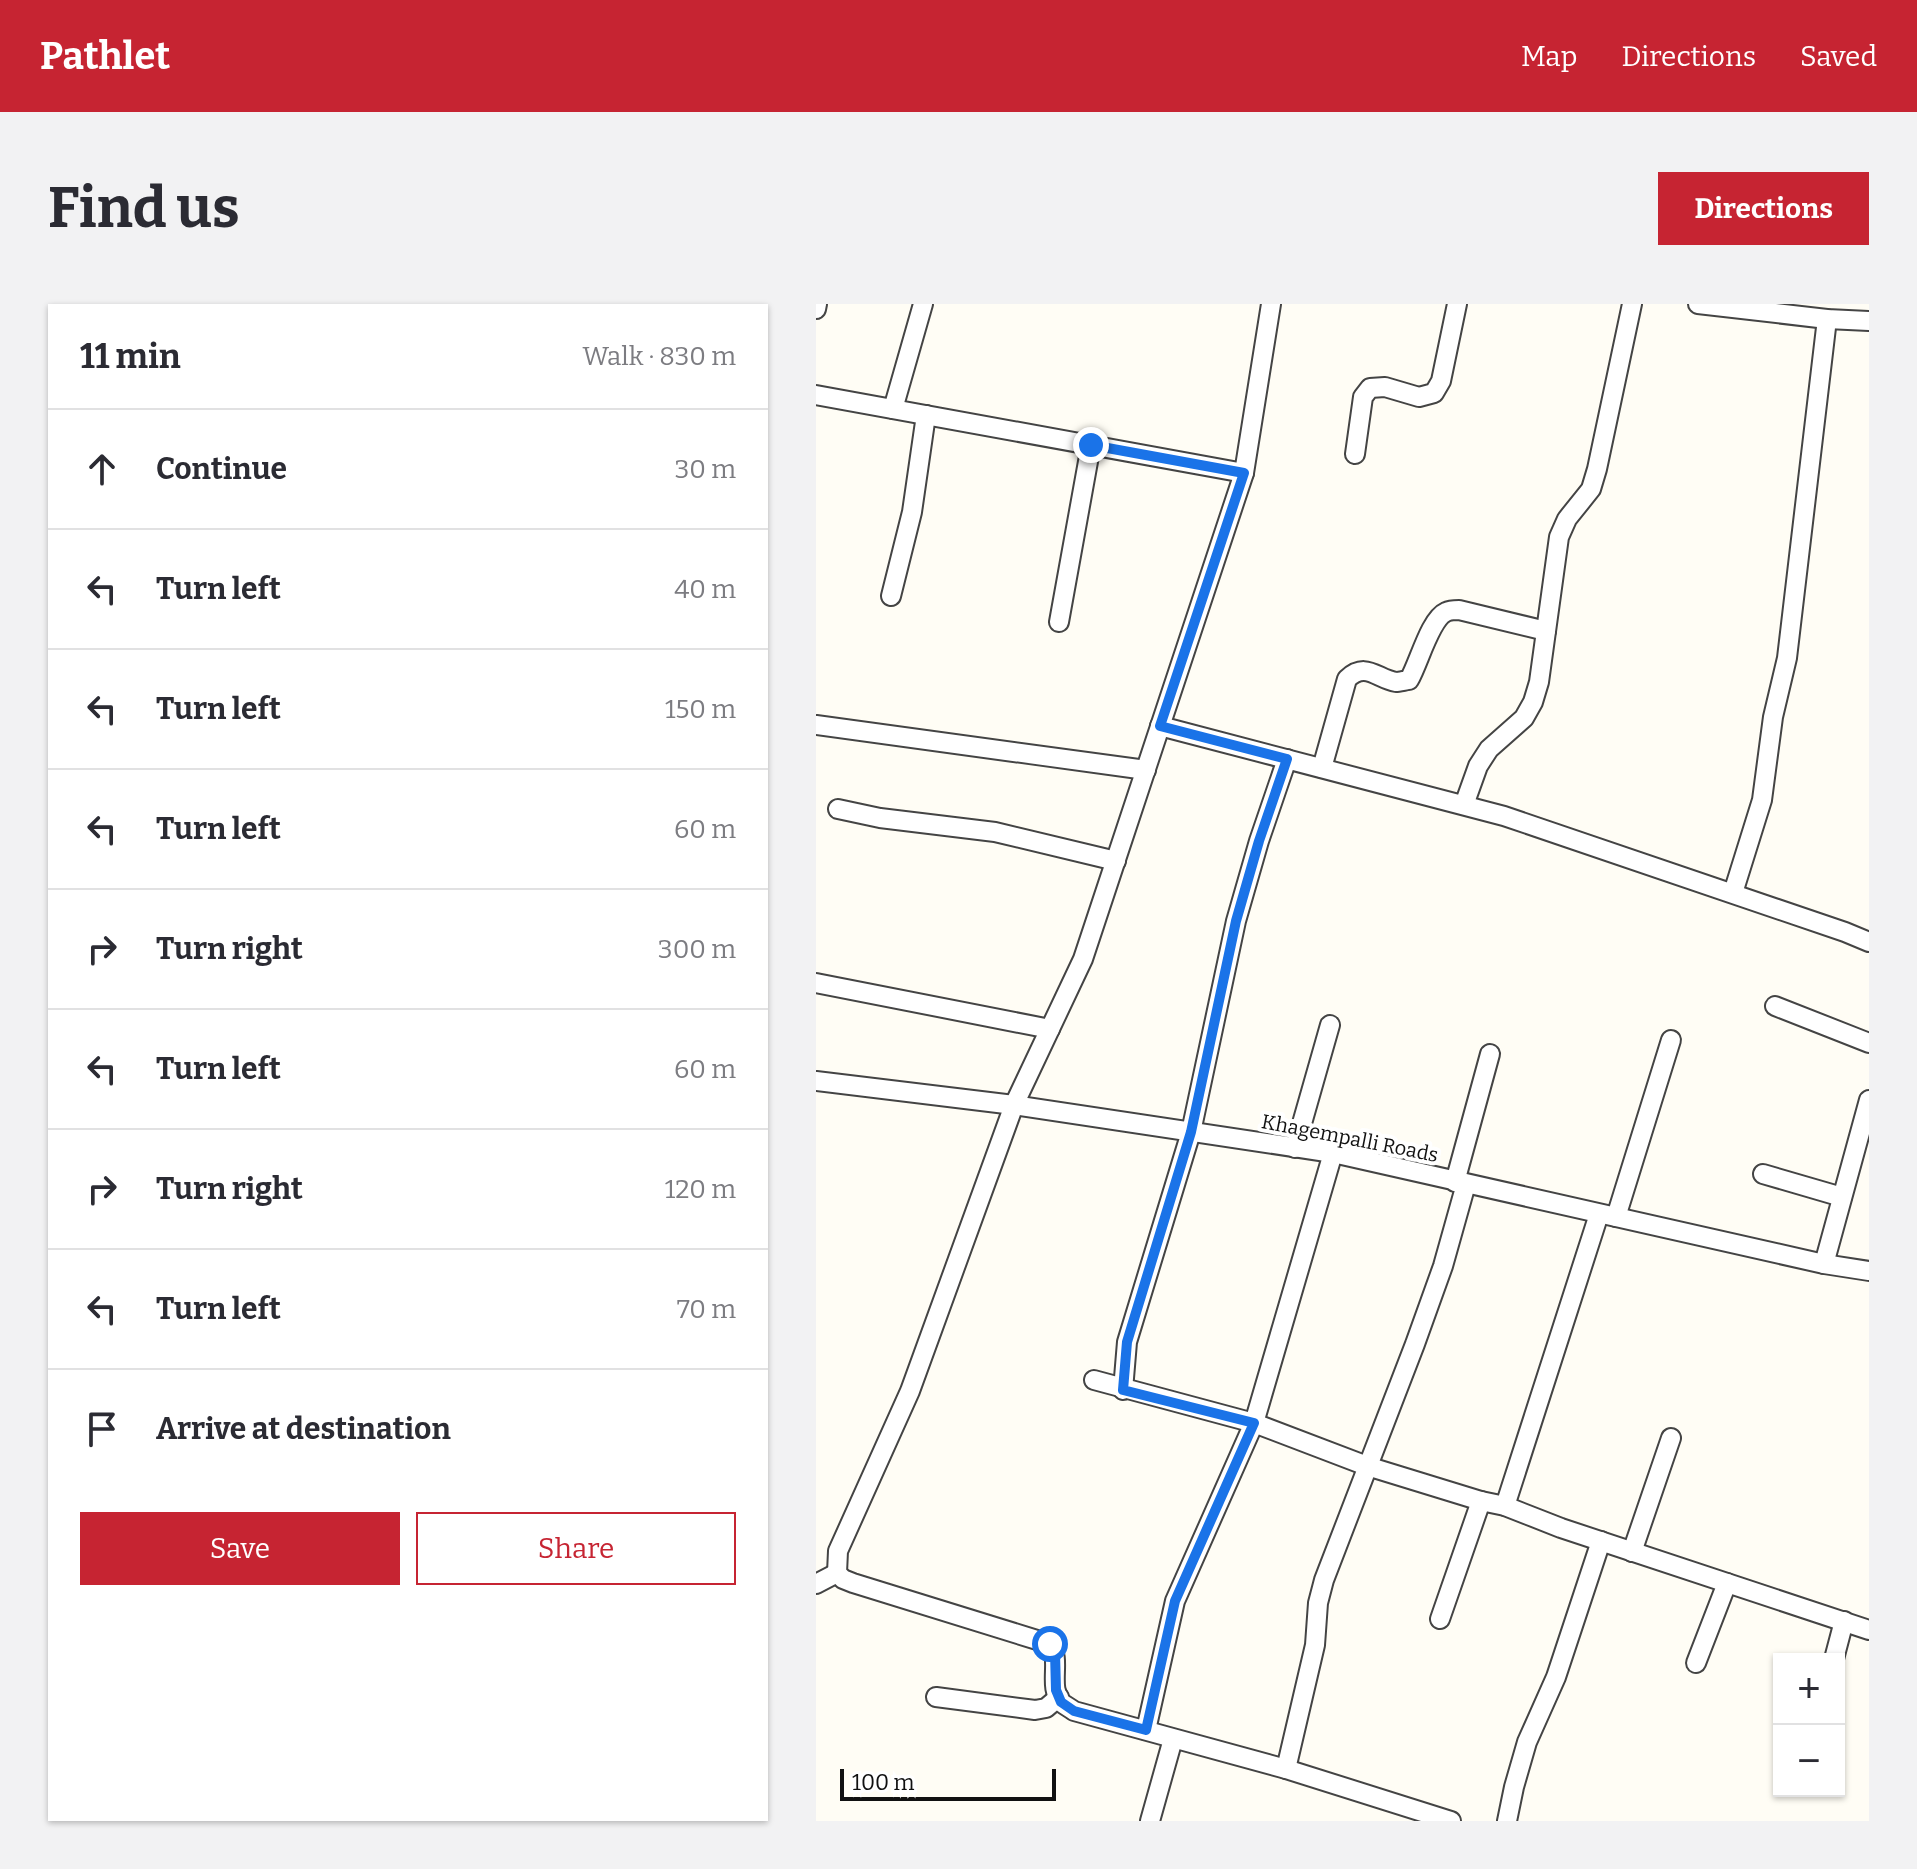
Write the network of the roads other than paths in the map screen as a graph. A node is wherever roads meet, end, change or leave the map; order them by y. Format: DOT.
graph roads {
  1 [pos="923,304"];
  2 [pos="1271,304"];
  3 [pos="1457,304"];
  4 [pos="1632,304"];
  5 [pos="1698,304"];
  6 [pos="1827,319"];
  7 [pos="1869,321"];
  8 [pos="816,395"];
  9 [pos="893,409"];
  10 [pos="926,415"];
  11 [pos="1091,445"];
  12 [pos="1355,454"];
  13 [pos="1244,473"];
  14 [pos="891,596"];
  15 [pos="1059,622"];
  16 [pos="1546,631"];
  17 [pos="816,725"];
  18 [pos="1160,726"];
  19 [pos="1287,759"];
  20 [pos="1322,768"];
  21 [pos="1146,770"];
  22 [pos="1464,805"];
  23 [pos="838,809"];
  24 [pos="1116,861"];
  25 [pos="1733,893"];
  26 [pos="1869,942"];
  27 [pos="816,983"];
  28 [pos="1775,1006"];
  29 [pos="1330,1025"];
  30 [pos="1050,1029"];
  31 [pos="1671,1040"];
  32 [pos="1869,1043"];
  33 [pos="1490,1054"];
  34 [pos="816,1081"];
  35 [pos="1869,1100"];
  36 [pos="1014,1105"];
  37 [pos="1190,1132"];
  38 [pos="1864,1133"];
  39 [pos="1295,1148"];
  40 [pos="1333,1153"];
  41 [pos="1763,1174"];
  42 [pos="1461,1183"];
  43 [pos="1842,1197"];
  44 [pos="1607,1216"];
  45 [pos="1824,1264"];
  46 [pos="1869,1271"];
  47 [pos="1094,1380"];
  48 [pos="1123,1390"];
  49 [pos="1254,1423"];
  50 [pos="1671,1438"];
  51 [pos="1367,1466"];
  52 [pos="1481,1501"];
  53 [pos="1505,1506"];
  54 [pos="1601,1541"];
  55 [pos="1632,1552"];
  56 [pos="837,1573"];
  57 [pos="1727,1583"];
  58 [pos="816,1584"];
  59 [pos="1440,1619"];
  60 [pos="1844,1621"];
  61 [pos="1869,1630"];
  62 [pos="1836,1653"];
  63 [pos="1696,1663"];
  64 [pos="936,1697"];
  65 [pos="1059,1697"];
  66 [pos="1146,1730"];
  67 [pos="1173,1739"];
  68 [pos="1286,1769"];
  69 [pos="1150,1821"];
  70 [pos="1451,1821"];
  71 [pos="1507,1821"];
  1 -- 9 [label="street"];
  2 -- 13 [label="street"];
  3 -- 12 [label="street"];
  4 -- 16 [label="street"];
  5 -- 6 [label="street"];
  6 -- 7 [label="street"];
  6 -- 25 [label="street"];
  8 -- 9 [label="street"];
  9 -- 10 [label="street"];
  10 -- 11 [label="street"];
  10 -- 14 [label="street"];
  11 -- 13 [label="street"];
  11 -- 15 [label="street"];
  13 -- 18 [label="street"];
  16 -- 20 [label="street"];
  16 -- 22 [label="street"];
  17 -- 21 [label="street"];
  18 -- 19 [label="street"];
  18 -- 21 [label="street"];
  19 -- 20 [label="street"];
  19 -- 37 [label="street"];
  20 -- 22 [label="street"];
  21 -- 24 [label="street"];
  22 -- 25 [label="street"];
  23 -- 24 [label="street"];
  24 -- 30 [label="street"];
  25 -- 26 [label="street"];
  27 -- 30 [label="street"];
  28 -- 32 [label="street"];
  29 -- 39 [label="street"];
  30 -- 36 [label="street"];
  31 -- 44 [label="street"];
  33 -- 42 [label="street"];
  34 -- 36 [label="street, Khagempalli Roads"];
  35 -- 38 [label="street"];
  36 -- 37 [label="street, Khagempalli Roads"];
  36 -- 56 [label="street"];
  37 -- 39 [label="street, Khagempalli Roads"];
  37 -- 48 [label="street"];
  38 -- 43 [label="street"];
  39 -- 40 [label="street, Khagempalli Roads"];
  40 -- 42 [label="street, Khagempalli Roads"];
  40 -- 49 [label="street"];
  41 -- 43 [label="street"];
  42 -- 44 [label="street, Khagempalli Roads"];
  42 -- 51 [label="street"];
  43 -- 45 [label="street"];
  44 -- 45 [label="street, Khagempalli Roads"];
  44 -- 53 [label="street"];
  45 -- 46 [label="street, Khagempalli Roads"];
  47 -- 48 [label="street"];
  48 -- 49 [label="street"];
  49 -- 51 [label="street"];
  49 -- 66 [label="street"];
  50 -- 55 [label="street"];
  51 -- 52 [label="street"];
  51 -- 68 [label="street"];
  52 -- 53 [label="street"];
  52 -- 59 [label="street"];
  53 -- 54 [label="street"];
  54 -- 55 [label="street"];
  54 -- 71 [label="street"];
  55 -- 57 [label="street"];
  56 -- 58 [label="street"];
  56 -- 65 [label="street"];
  57 -- 60 [label="street"];
  57 -- 63 [label="street"];
  60 -- 61 [label="street"];
  60 -- 62 [label="street"];
  64 -- 65 [label="street"];
  65 -- 66 [label="street"];
  66 -- 67 [label="street"];
  67 -- 68 [label="street"];
  67 -- 69 [label="street"];
  68 -- 70 [label="street"];
}
